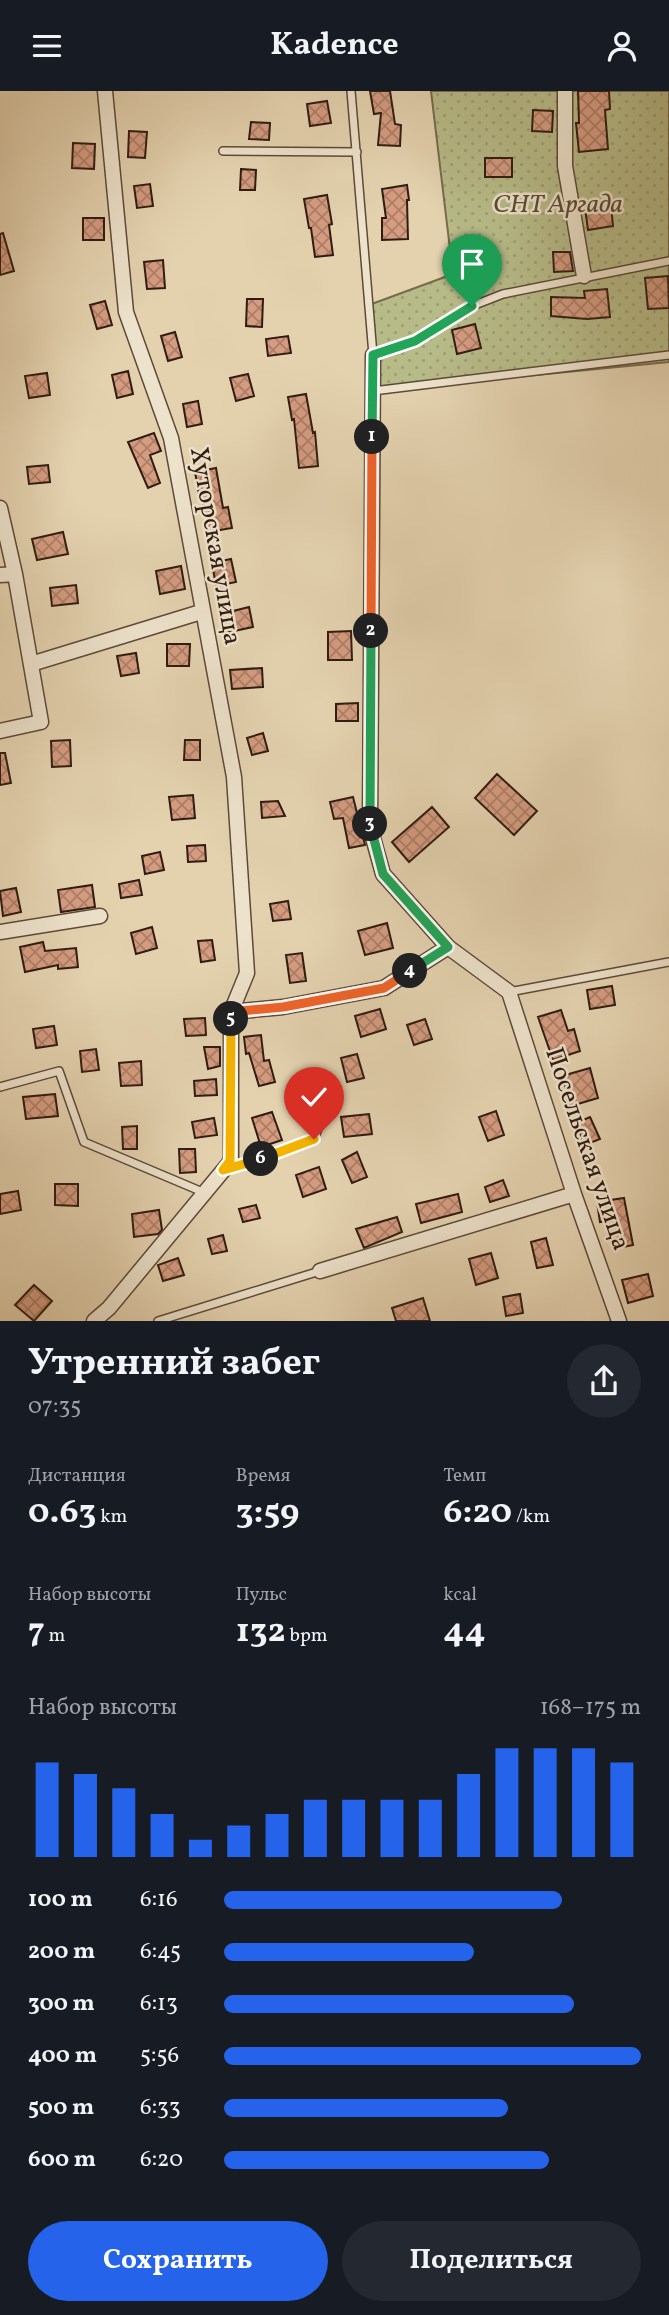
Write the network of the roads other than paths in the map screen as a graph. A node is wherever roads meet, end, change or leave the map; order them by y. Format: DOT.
graph roads {
  1 [pos="105,91"];
  2 [pos="351,91"];
  3 [pos="565,91"];
  4 [pos="223,151"];
  5 [pos="357,152"];
  6 [pos="669,261"];
  7 [pos="584,277"];
  8 [pos="373,355"];
  9 [pos="669,355"];
  10 [pos="373,391"];
  11 [pos="0,508"];
  12 [pos="7,575"];
  13 [pos="201,612"];
  14 [pos="31,664"];
  15 [pos="0,731"];
  16 [pos="100,916"];
  17 [pos="0,932"];
  18 [pos="448,947"];
  19 [pos="669,962"];
  20 [pos="509,992"];
  21 [pos="231,1012"];
  22 [pos="0,1087"];
  23 [pos="324,1114"];
  24 [pos="223,1170"];
  25 [pos="205,1193"];
  26 [pos="574,1194"];
  27 [pos="320,1272"];
  28 [pos="94,1321"];
  29 [pos="158,1321"];
  30 [pos="620,1321"];
  1 -- 13 [label="street, Хуторская улица"];
  2 -- 5 [label="lane"];
  3 -- 7 [label="street"];
  4 -- 5 [label="lane"];
  5 -- 8 [label="lane"];
  6 -- 7 [label="lane"];
  7 -- 8 [label="lane"];
  8 -- 10 [label="street"];
  9 -- 10 [label="lane"];
  10 -- 18 [label="street"];
  11 -- 12 [label="street"];
  12 -- 14 [label="street"];
  13 -- 14 [label="street"];
  13 -- 21 [label="street, Хуторская улица"];
  14 -- 15 [label="street"];
  16 -- 17 [label="street"];
  18 -- 20 [label="street"];
  18 -- 21 [label="street"];
  19 -- 20 [label="lane"];
  20 -- 26 [label="street, Посельская улица"];
  21 -- 24 [label="street"];
  22 -- 25 [label="lane"];
  23 -- 24 [label="lane"];
  24 -- 25 [label="street"];
  25 -- 28 [label="street"];
  26 -- 27 [label="street"];
  26 -- 30 [label="street, Посельская улица"];
  27 -- 29 [label="lane"];
}
